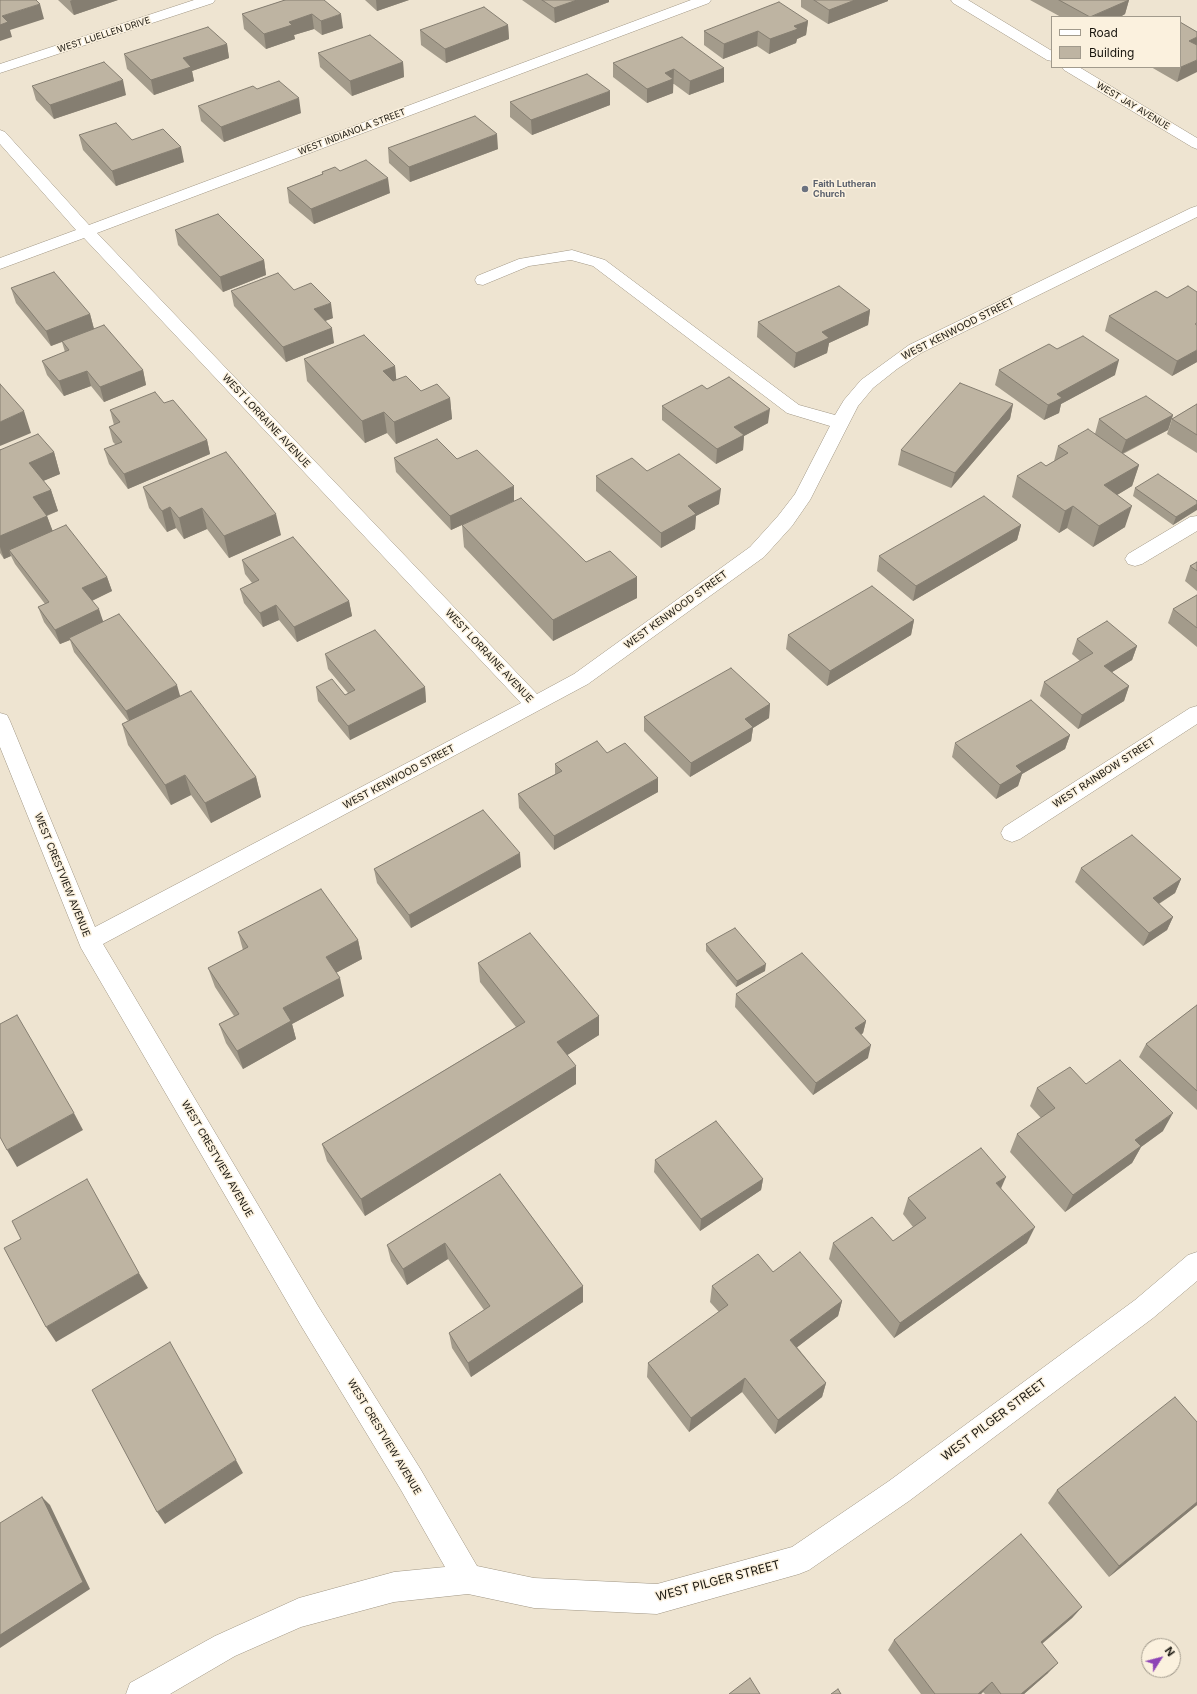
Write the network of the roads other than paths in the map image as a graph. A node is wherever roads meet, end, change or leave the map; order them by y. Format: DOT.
graph roads {
  1 [pos="208,0"];
  2 [pos="704,0"];
  3 [pos="958,0"];
  4 [pos="1051,56"];
  5 [pos="1071,68"];
  6 [pos="0,69"];
  7 [pos="0,135"];
  8 [pos="1197,144"];
  9 [pos="1197,211"];
  10 [pos="87,232"];
  11 [pos="0,264"];
  12 [pos="483,280"];
  13 [pos="841,422"];
  14 [pos="1197,522"];
  15 [pos="1135,559"];
  16 [pos="535,705"];
  17 [pos="1197,714"];
  18 [pos="0,721"];
  19 [pos="1012,833"];
  20 [pos="89,941"];
  21 [pos="1197,1264"];
  22 [pos="468,1580"];
  23 [pos="141,1694"];
  1 -- 6 [label="street, WEST LUELLEN DRIVE"];
  2 -- 10 [label="street, WEST INDIANOLA STREET"];
  3 -- 4 [label="street"];
  5 -- 8 [label="street, WEST JAY AVENUE"];
  7 -- 10 [label="street, WEST LORRAINE AVENUE"];
  9 -- 13 [label="street, WEST KENWOOD STREET"];
  10 -- 11 [label="street, WEST INDIANOLA STREET"];
  10 -- 16 [label="street, WEST LORRAINE AVENUE"];
  12 -- 13 [label="street"];
  13 -- 16 [label="street, WEST KENWOOD STREET"];
  14 -- 15 [label="street"];
  16 -- 20 [label="street, WEST KENWOOD STREET"];
  17 -- 19 [label="street, WEST RAINBOW STREET"];
  18 -- 20 [label="street, WEST CRESTVIEW AVENUE"];
  20 -- 22 [label="street, WEST CRESTVIEW AVENUE"];
  21 -- 22 [label="street, WEST PILGER STREET"];
  22 -- 23 [label="street, WEST PILGER STREET"];
}
